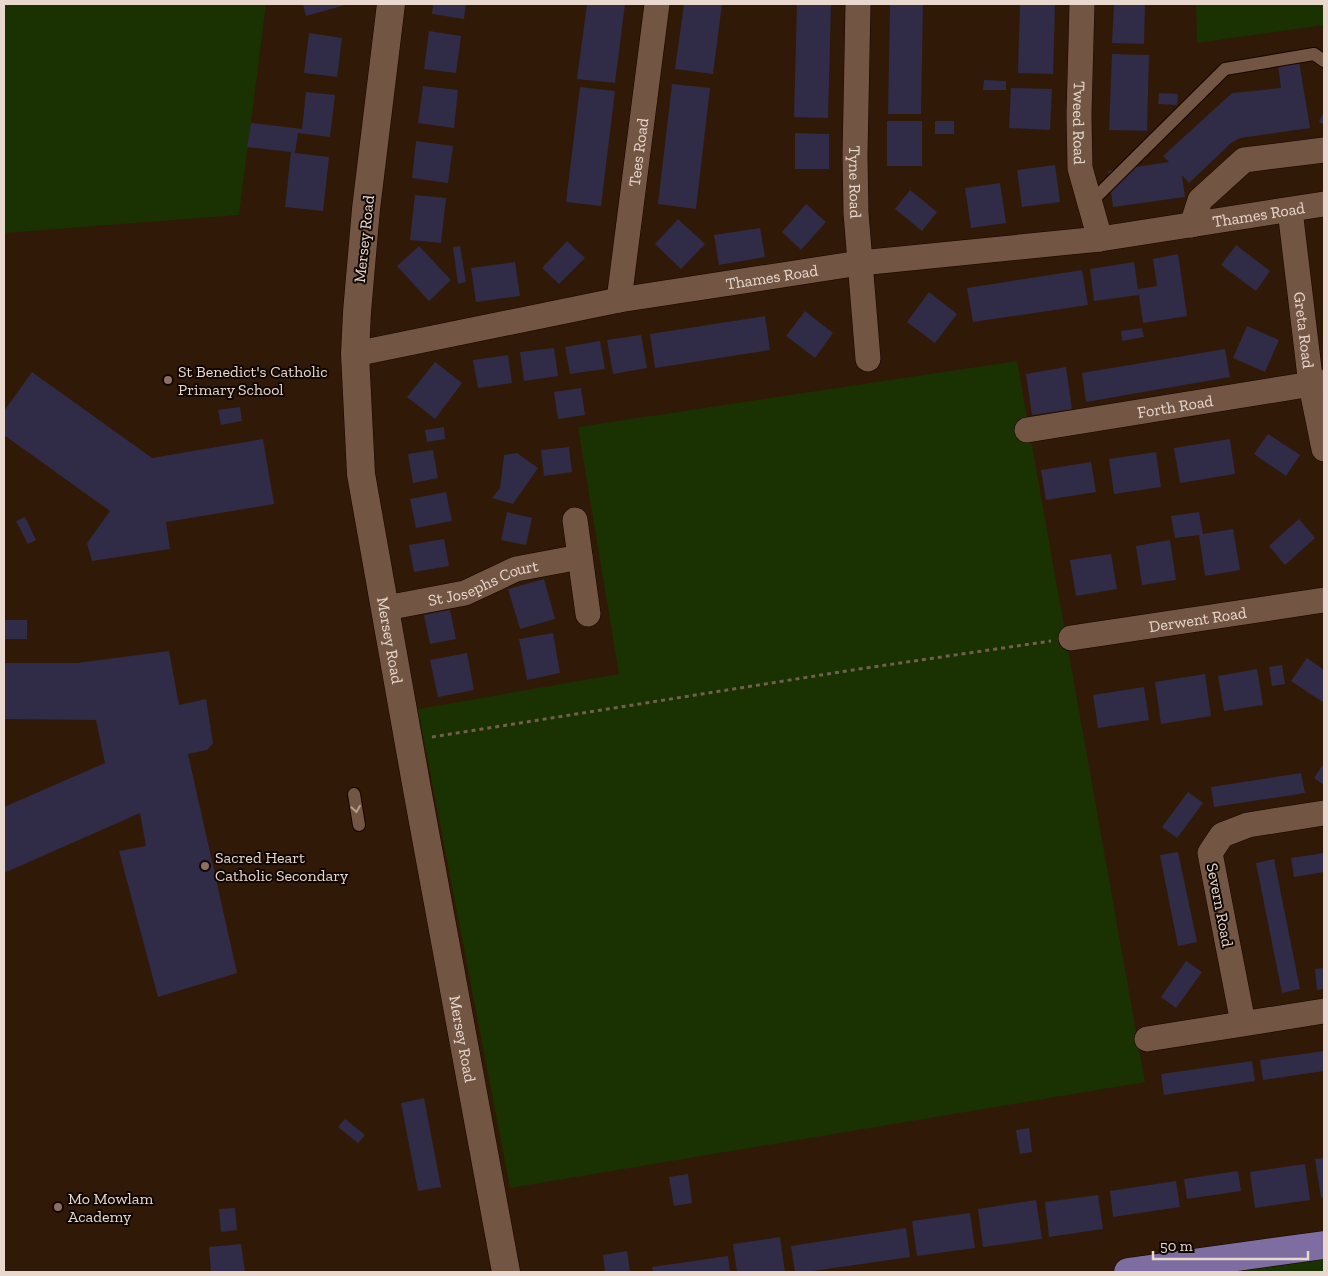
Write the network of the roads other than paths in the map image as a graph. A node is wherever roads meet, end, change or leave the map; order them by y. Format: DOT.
graph roads {
  1 [pos="391,4"];
  2 [pos="657,4"];
  3 [pos="858,4"];
  4 [pos="1082,4"];
  5 [pos="1324,61"];
  6 [pos="1324,150"];
  7 [pos="1089,204"];
  8 [pos="1324,204"];
  9 [pos="1290,210"];
  10 [pos="1192,225"];
  11 [pos="1100,239"];
  12 [pos="860,263"];
  13 [pos="619,300"];
  14 [pos="355,354"];
  15 [pos="868,359"];
  16 [pos="1318,383"];
  17 [pos="1027,430"];
  18 [pos="1324,449"];
  19 [pos="575,520"];
  20 [pos="580,557"];
  21 [pos="1324,600"];
  22 [pos="386,608"];
  23 [pos="588,614"];
  24 [pos="1071,638"];
  25 [pos="354,794"];
  26 [pos="1324,813"];
  27 [pos="358,825"];
  28 [pos="1324,1011"];
  29 [pos="1243,1023"];
  30 [pos="1147,1039"];
  31 [pos="1324,1245"];
  32 [pos="1182,1268"];
  33 [pos="506,1272"];
  34 [pos="1128,1272"];
  1 -- 14 [label="street, Mersey Road"];
  2 -- 13 [label="street, Tees Road"];
  3 -- 12 [label="street, Tyne Road"];
  4 -- 7 [label="street, Tweed Road"];
  5 -- 7 [label="lane"];
  6 -- 10 [label="street, Thames Road"];
  7 -- 11 [label="street, Tweed Road"];
  8 -- 9 [label="street, Thames Road"];
  9 -- 10 [label="street, Thames Road"];
  9 -- 16 [label="street, Greta Road"];
  10 -- 11 [label="street, Thames Road"];
  11 -- 12 [label="street, Thames Road"];
  12 -- 13 [label="street, Thames Road"];
  12 -- 15 [label="street, Tyne Road"];
  13 -- 14 [label="street, Thames Road"];
  14 -- 22 [label="street, Mersey Road"];
  16 -- 17 [label="street, Forth Road"];
  16 -- 18 [label="street, Greta Road"];
  19 -- 20 [label="street"];
  20 -- 22 [label="street, St Josephs Court"];
  20 -- 23 [label="street"];
  21 -- 24 [label="street, Derwent Road"];
  22 -- 33 [label="street, Mersey Road"];
  25 -- 27 [label="lane, one-way"];
  26 -- 29 [label="street, Severn Road"];
  28 -- 29 [label="street"];
  29 -- 30 [label="street"];
  31 -- 32 [label="main road"];
  32 -- 34 [label="main road"];
}
